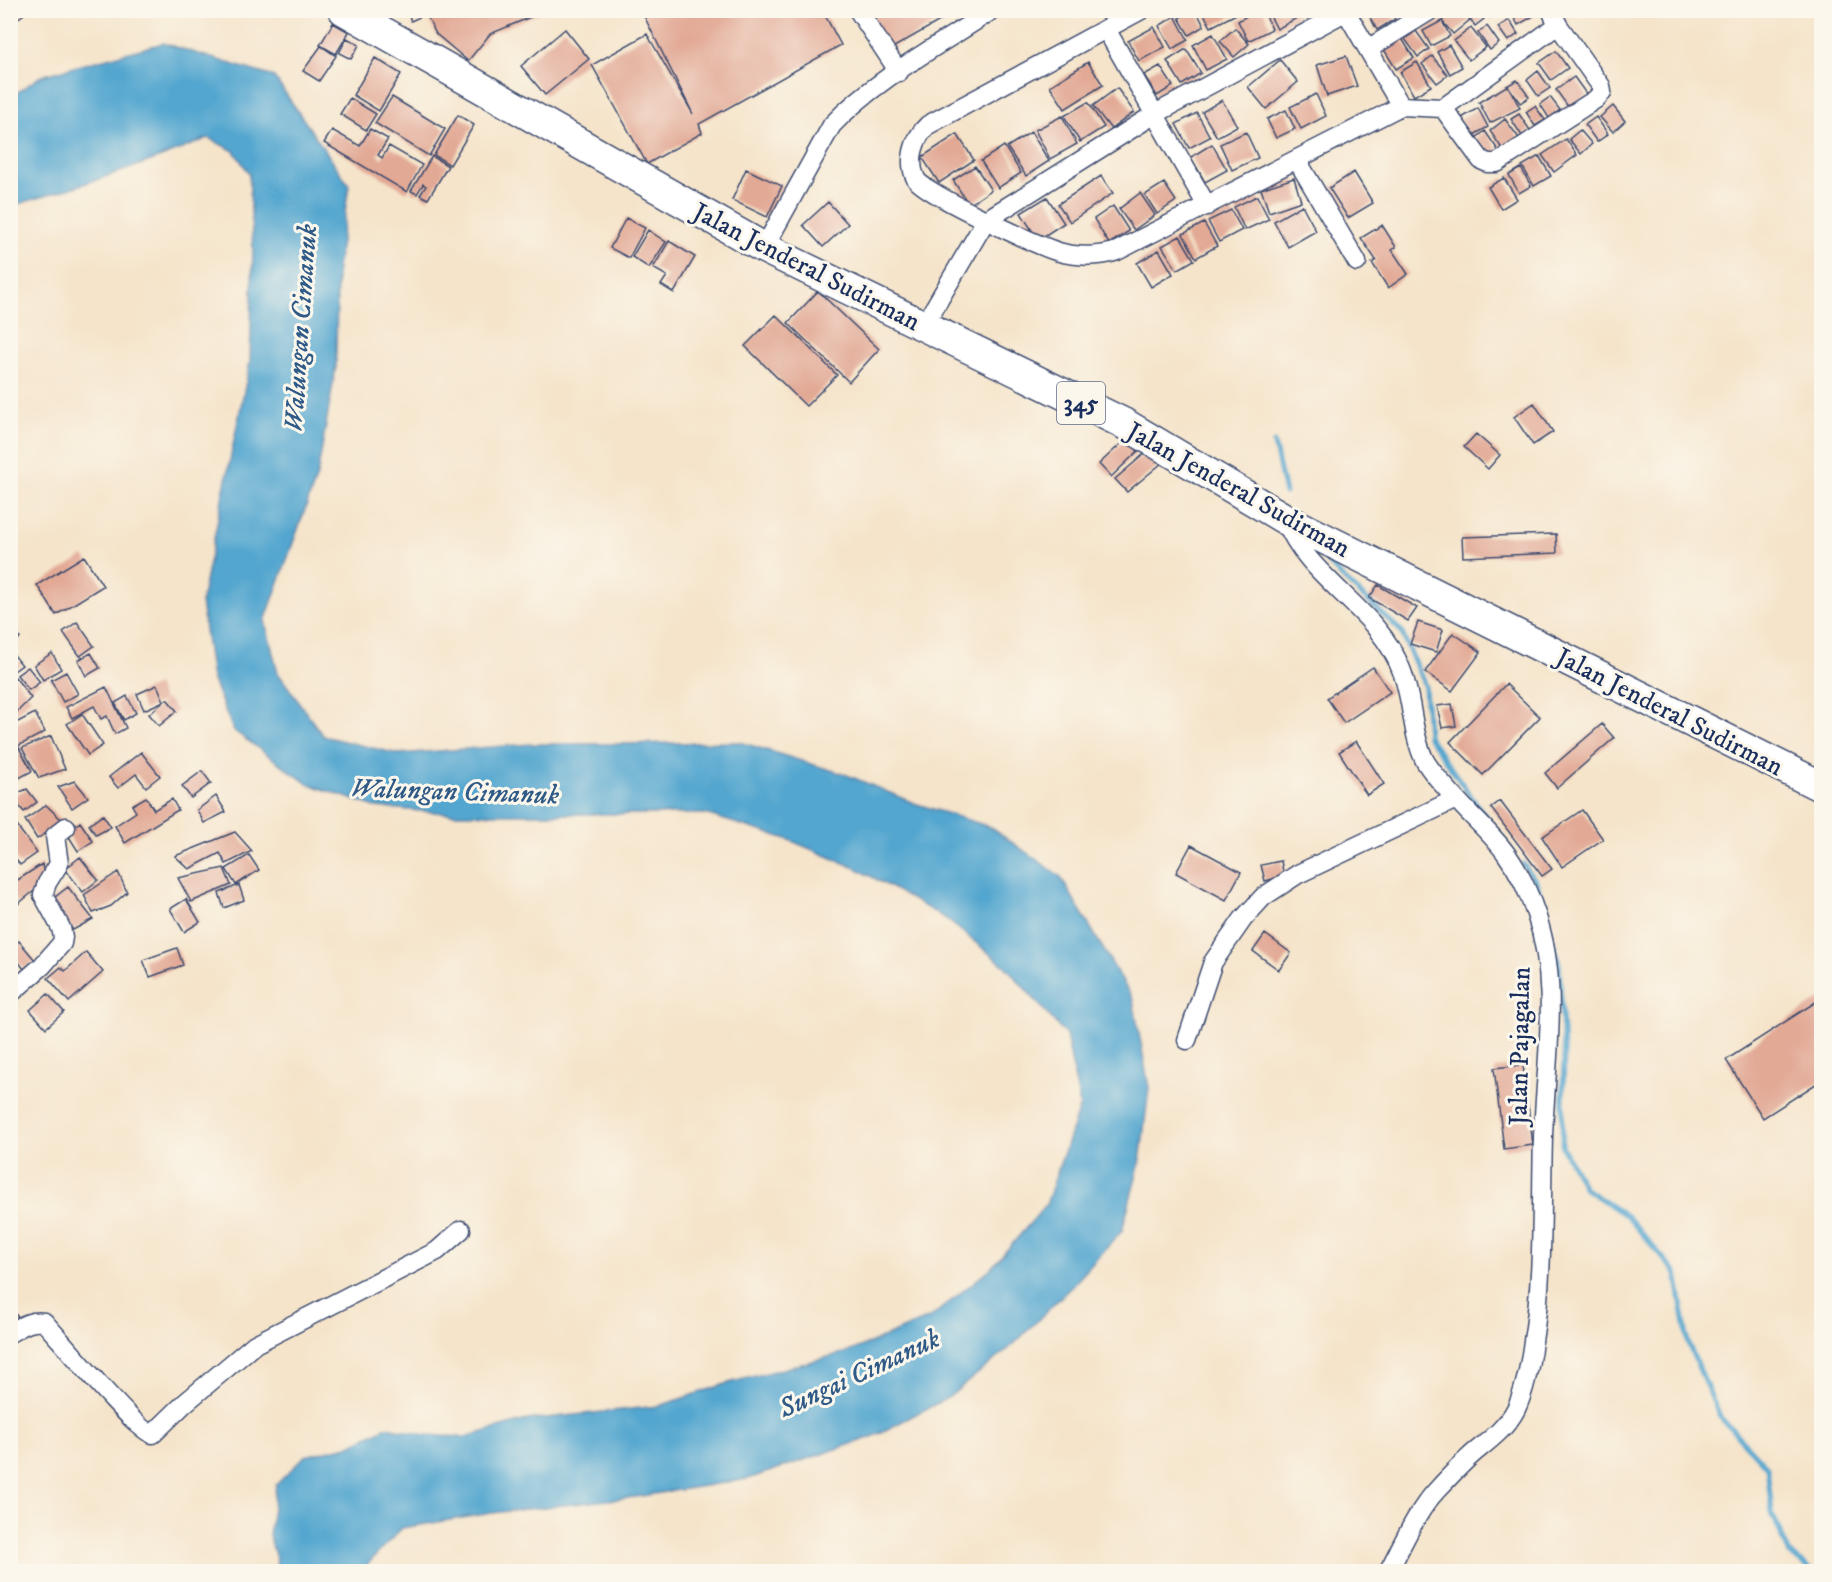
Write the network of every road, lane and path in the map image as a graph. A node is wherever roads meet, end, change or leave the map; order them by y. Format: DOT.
graph roads {
  1 [pos="858,10"];
  2 [pos="992,10"];
  3 [pos="1141,10"];
  4 [pos="1431,10"];
  5 [pos="345,11"];
  6 [pos="1345,11"];
  7 [pos="1554,18"];
  8 [pos="1106,29"];
  9 [pos="1368,49"];
  10 [pos="899,72"];
  11 [pos="1401,106"];
  12 [pos="1443,108"];
  13 [pos="1155,114"];
  14 [pos="1297,160"];
  15 [pos="1207,206"];
  16 [pos="986,220"];
  17 [pos="764,248"];
  18 [pos="1357,262"];
  19 [pos="923,327"];
  20 [pos="1285,519"];
  21 [pos="1821,787"];
  22 [pos="1456,799"];
  23 [pos="66,827"];
  24 [pos="10,993"];
  25 [pos="1187,1040"];
  26 [pos="462,1230"];
  27 [pos="10,1333"];
  28 [pos="1388,1572"];
  1 -- 10 [label="street"];
  2 -- 10 [label="street"];
  3 -- 8 [label="street"];
  4 -- 9 [label="street"];
  5 -- 17 [label="main road, Jalan Jenderal Sudirman / 345"];
  6 -- 9 [label="street"];
  6 -- 13 [label="street"];
  7 -- 12 [label="street"];
  7 -- 12 [label="street"];
  8 -- 13 [label="street"];
  8 -- 16 [label="street"];
  9 -- 11 [label="street"];
  10 -- 17 [label="street"];
  11 -- 12 [label="street"];
  11 -- 14 [label="street"];
  13 -- 15 [label="street"];
  13 -- 16 [label="street"];
  14 -- 15 [label="street"];
  14 -- 18 [label="street"];
  15 -- 16 [label="street"];
  16 -- 19 [label="street"];
  17 -- 19 [label="main road, Jalan Jenderal Sudirman / 345"];
  19 -- 20 [label="main road, Jalan Jenderal Sudirman / 345"];
  20 -- 21 [label="main road, Jalan Jenderal Sudirman / 345"];
  20 -- 22 [label="street, Jalan Pajagalan"];
  22 -- 25 [label="street"];
  22 -- 28 [label="street, Jalan Pajagalan"];
  23 -- 24 [label="street"];
  26 -- 27 [label="street"];
}
